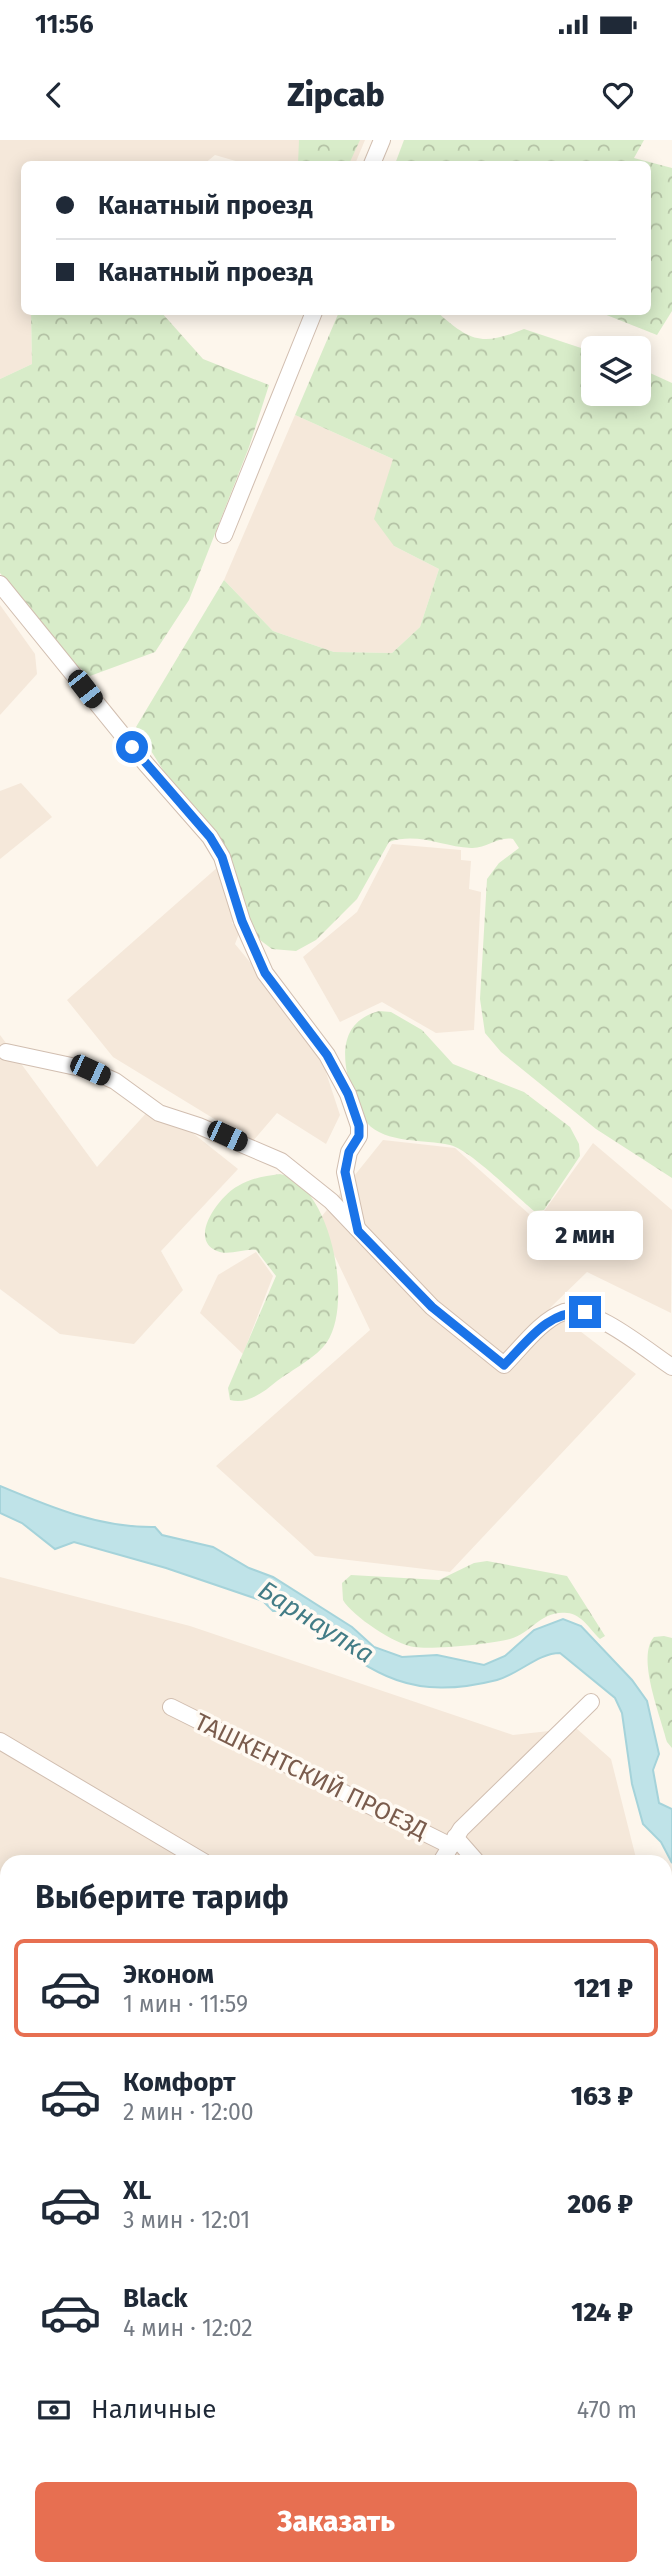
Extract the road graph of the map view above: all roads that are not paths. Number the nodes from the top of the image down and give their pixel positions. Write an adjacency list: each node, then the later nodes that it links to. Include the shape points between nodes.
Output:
1 (382, 140): 2 (street)
2 (373, 161)
3 (313, 315): 4 (street)
4 (224, 535)
5 (0, 584): 7 (street, via 222,857 265,973 327,1055 348,1094 359,1136 349,1152 345,1172)
6 (6, 1052): 7 (street, via 90,1070 115,1081 159,1113 281,1161 331,1201)
7 (358, 1231): 8 (street, via 432,1307 504,1365 547,1322 565,1312 585,1312)
8 (672, 1367)
9 (591, 1702): 12 (street)
10 (171, 1707): 12 (street, ТАШКЕНТСКИЙ ПРОЕЗД)
11 (0, 1741): 13 (street)
12 (453, 1841): 14 (street); 15 (street, ТАШКЕНТСКИЙ ПРОЕЗД)
13 (192, 1855)
14 (445, 1855)
15 (469, 1855)

